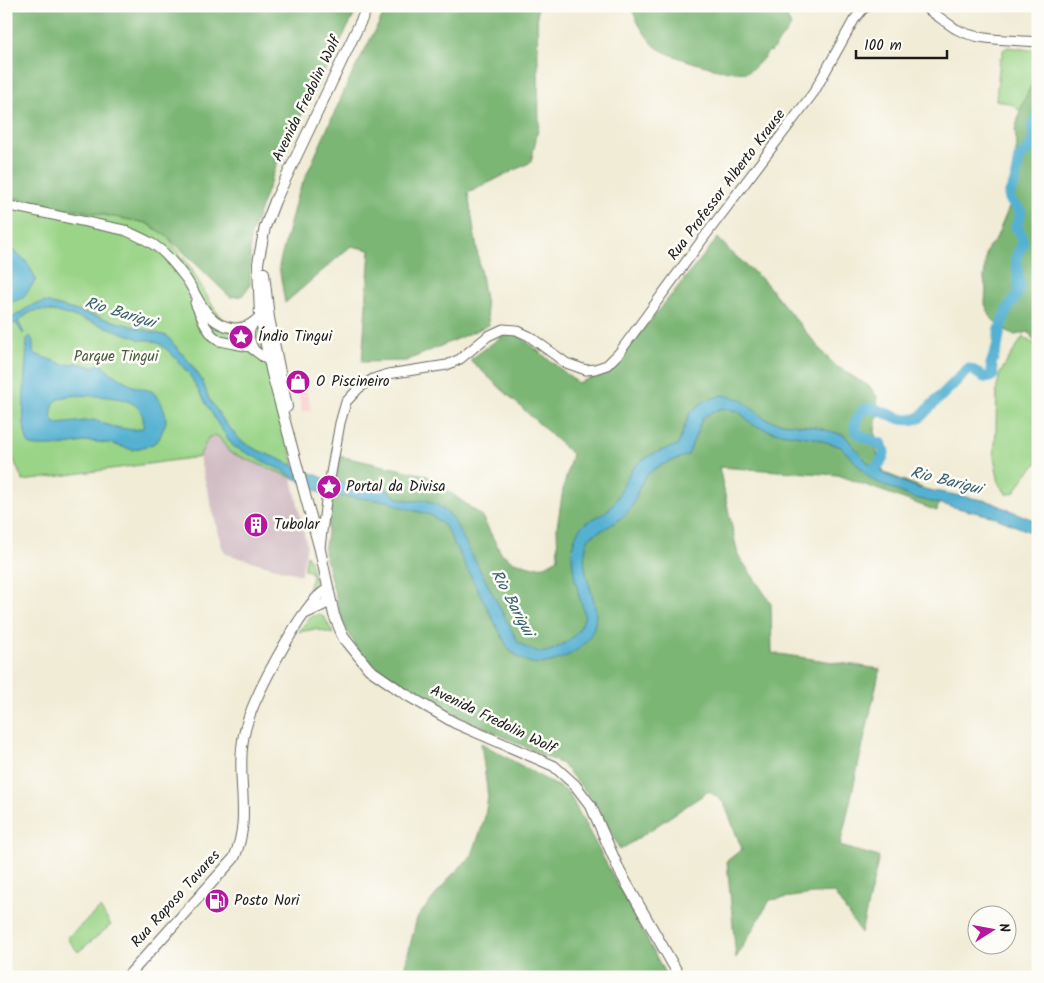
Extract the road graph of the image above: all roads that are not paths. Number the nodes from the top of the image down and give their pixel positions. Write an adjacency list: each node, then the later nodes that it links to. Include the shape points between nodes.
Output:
1 (368, 6): 7 (main road, Avenida Fredolin Wolf, via 274,205 261,278)
2 (868, 6): 10 (street, Rua Professor Alberto Krause, via 854,20 814,92 607,365 595,369 577,368 529,336 503,329 447,365 373,379 346,402)
3 (924, 6): 4 (street, via 970,34)
4 (1038, 42)
5 (6, 205): 6 (street, via 124,230 157,247)
6 (178, 270): 7 (street, via 204,310 223,326 236,328); 8 (street, via 212,335 220,341)
7 (261, 319): 8 (street, via 249,331); 9 (main road, Avenida Fredolin Wolf)
8 (254, 350): 9 (street, via 262,358)
9 (274, 361): 11 (main road, Avenida Fredolin Wolf)
10 (326, 501): 11 (street, via 324,507); 12 (street)
11 (309, 513): 12 (main road, Avenida Fredolin Wolf); 13 (main road, Avenida Fredolin Wolf, via 313,549)
12 (320, 550): 13 (main road, Avenida Fredolin Wolf)
13 (327, 596): 14 (main road, Rua Raposo Tavares, via 298,621 254,703 242,749 243,829 234,858); 15 (main road, Avenida Fredolin Wolf, via 334,622 369,669 455,723 554,766 575,784 590,806 620,872)
14 (126, 977)
15 (680, 977)

